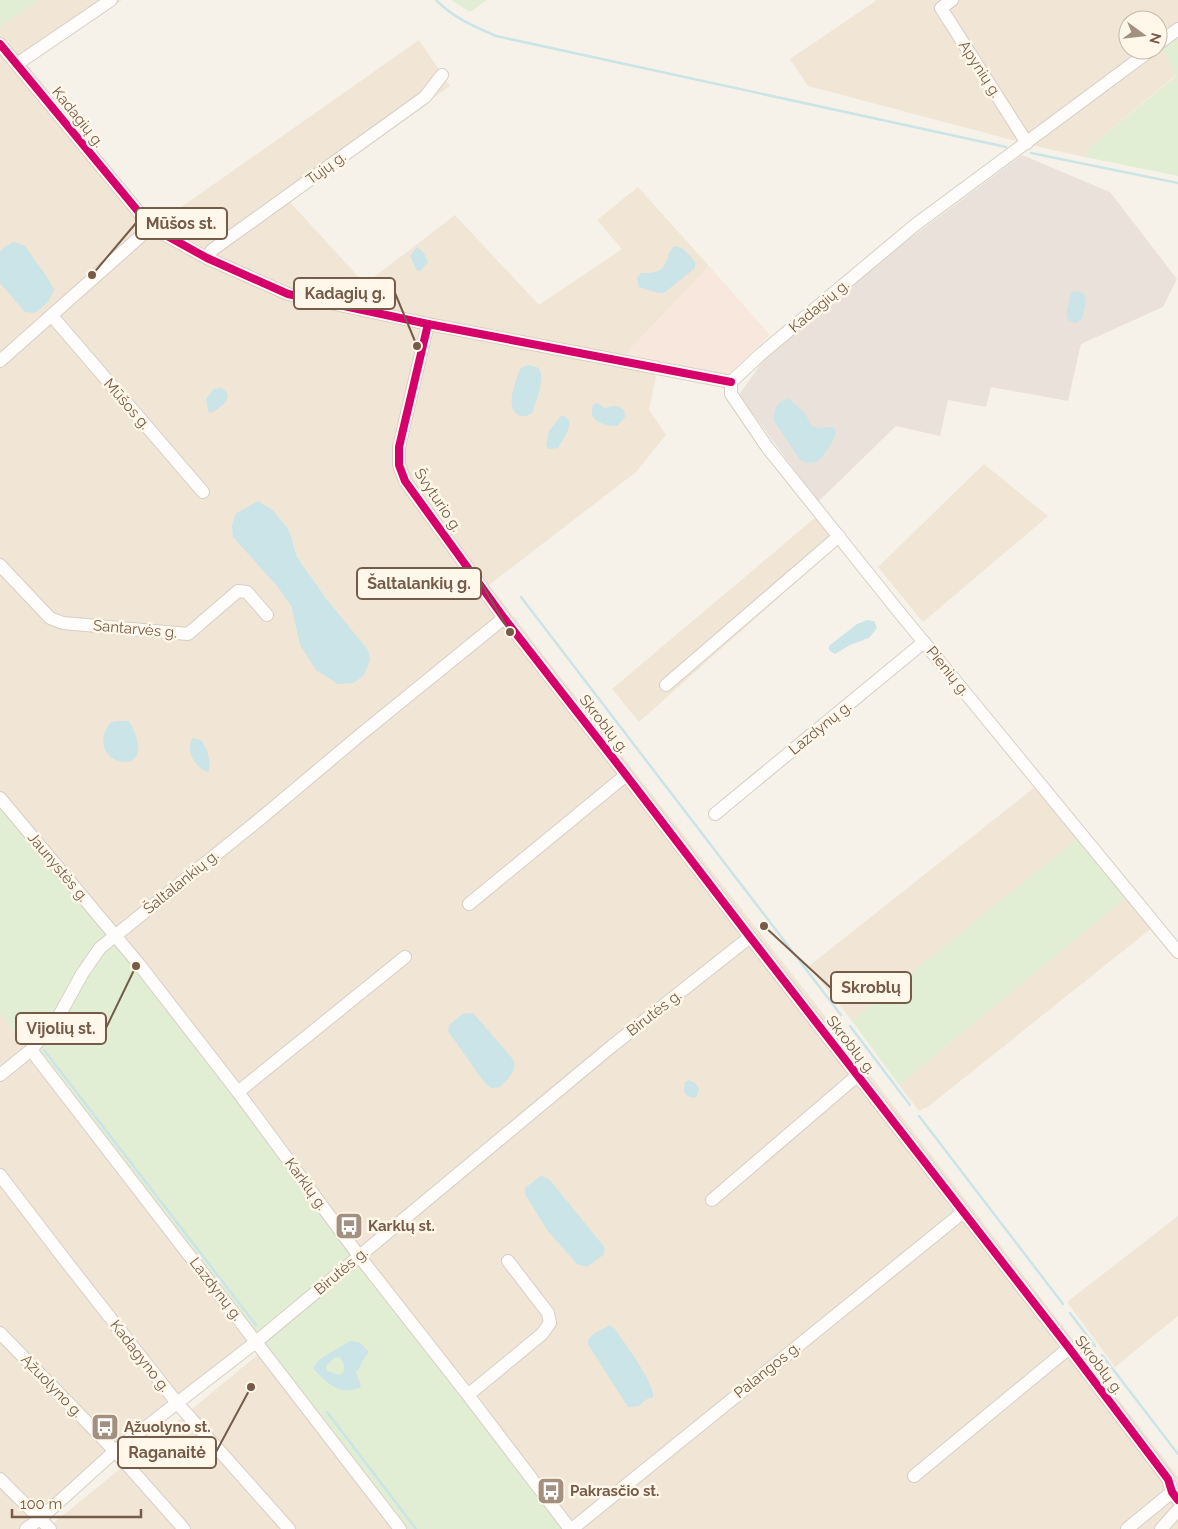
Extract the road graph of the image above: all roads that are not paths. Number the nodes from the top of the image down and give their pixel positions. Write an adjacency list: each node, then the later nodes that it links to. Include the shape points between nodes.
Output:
1 (111, 0): 5 (street)
2 (952, 0): 7 (street, Apynių g., via 941,8)
3 (0, 44): 5 (street, Kadagių g.)
4 (1138, 60): 7 (street, Kadagių g.)
5 (17, 64): 8 (street, Kadagių g.)
6 (442, 75): 9 (street, Tujų g., via 425,97 212,250)
7 (1027, 143): 13 (street, Kadagių g., via 915,226)
8 (151, 227): 9 (street, Kadagių g.); 10 (street)
9 (207, 258): 11 (street, Kadagių g., via 288,294)
10 (52, 316): 12 (street); 14 (street, Mūšos g.)
11 (428, 324): 13 (street, Kadagių g.); 18 (street, Švyturio g., via 399,447 399,465 405,481)
12 (0, 361)
13 (732, 382): 15 (street, Pienių g., via 731,394 767,447)
14 (203, 492)
15 (839, 536): 19 (street, Pienių g.); 20 (street)
16 (0, 565): 17 (street, Santarvės g., via 50,618 64,623 188,634 238,590 246,592)
17 (267, 615)
18 (504, 618): 21 (street, Skroblų g.); 25 (street, Šaltalankių g.)
19 (924, 642): 23 (street, Lazdynų g.); 27 (street, Pienių g.)
20 (666, 685)
21 (626, 775): 24 (street); 26 (street, Skroblų g.)
22 (0, 798): 25 (street, Jaunystės g.)
23 (715, 814)
24 (469, 904)
25 (115, 935): 29 (street, Šaltalankių g., via 100,948 59,1016); 32 (street, Karklų g.)
26 (750, 937): 31 (street, Skroblų g.); 36 (street, Birutės g., via 612,1046)
27 (1178, 952)
28 (405, 957): 32 (street)
29 (31, 1050): 30 (street, Šaltalankių g.); 39 (street, Lazdynų g.)
30 (0, 1075)
31 (858, 1075): 34 (street); 35 (street, Skroblų g.)
32 (238, 1092): 36 (street, Karklų g.)
33 (0, 1175): 42 (street, Kadagyno g.)
34 (712, 1200)
35 (962, 1213): 40 (street, Skroblų g.); 54 (street, Palangos g.)
36 (359, 1256): 39 (street, Birutės g.); 41 (street, Karklų g.)
37 (508, 1261): 41 (street, via 548,1312 550,1323 542,1334)
38 (0, 1332): 43 (street, Ąžuolyno g.)
39 (256, 1342): 42 (street, Birutės g.); 53 (street, Lazdynų g.)
40 (1069, 1348): 44 (street); 46 (street, Skroblų g., via 1168,1479)
41 (468, 1395): 54 (street, Karklų g.)
42 (177, 1403): 43 (street, Birutės g.); 52 (street, Kadagyno g.)
43 (115, 1451): 48 (street, Birutės g.); 51 (street, Ąžuolyno g.)
44 (914, 1476)
45 (0, 1479): 48 (street)
46 (1175, 1496): 55 (street)
47 (1178, 1510): 56 (street)
48 (40, 1519): 49 (street, Birutės g.); 50 (street)
49 (26, 1529)
50 (50, 1529)
51 (184, 1529)
52 (289, 1529)
53 (400, 1529)
54 (571, 1529)
55 (1126, 1529)
56 (1161, 1529)

